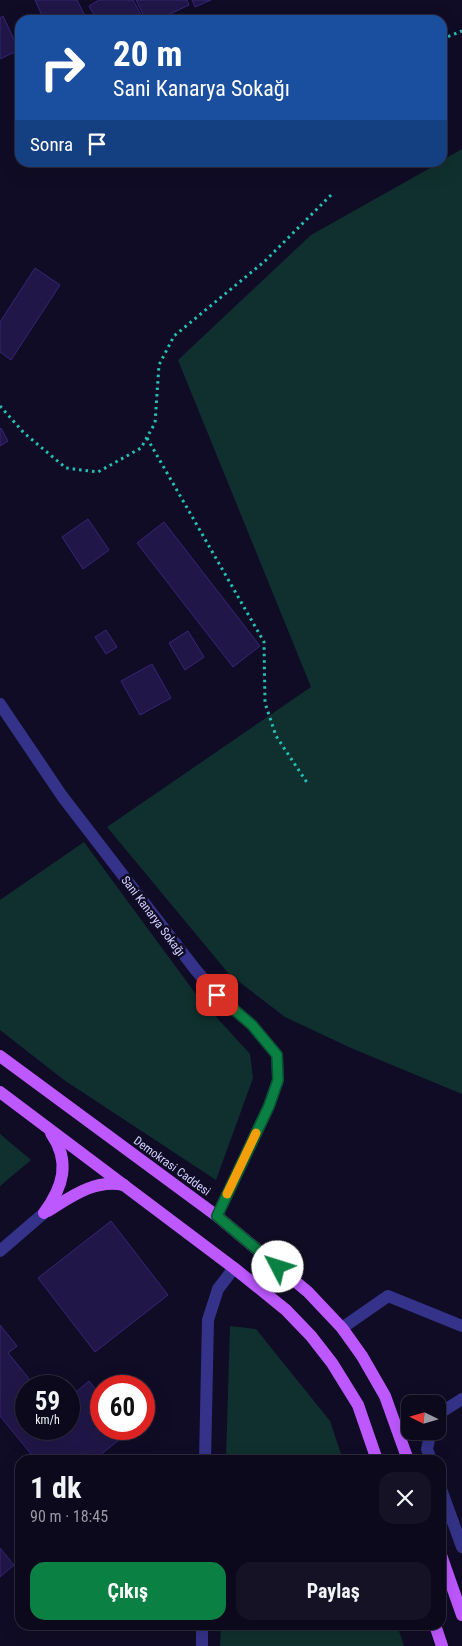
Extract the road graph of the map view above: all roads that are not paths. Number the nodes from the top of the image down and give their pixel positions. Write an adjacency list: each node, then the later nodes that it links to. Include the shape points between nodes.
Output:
1 (0, 704): 7 (street, Sani Kanarya Sokağı, via 62,796 194,969 217,995 252,1025 277,1055 278,1080 269,1106)
2 (0, 1056): 7 (main road, Demokrasi Caddesi)
3 (0, 1092): 4 (main road)
4 (47, 1127): 5 (main road); 6 (main road, via 58,1143 63,1169 52,1202)
5 (124, 1185): 6 (main road, via 113,1183 91,1187); 9 (main road)
6 (44, 1214): 8 (street)
7 (217, 1216): 11 (main road, Demokrasi Caddesi, via 308,1292)
8 (0, 1251)
9 (234, 1268): 15 (street, via 218,1289 208,1320); 16 (main road, via 286,1310 316,1343 358,1405)
10 (462, 1326): 11 (street, via 388,1296)
11 (342, 1328): 17 (main road, Demokrasi Caddesi, via 386,1396)
12 (462, 1400): 13 (street)
13 (446, 1409)
14 (429, 1440): 18 (street)
15 (205, 1455)
16 (375, 1455)
17 (406, 1455)
18 (429, 1455)
19 (446, 1503): 20 (street)
20 (462, 1547)
21 (446, 1570): 22 (main road)
22 (462, 1615)
23 (202, 1630): 25 (street)
24 (437, 1630): 26 (main road)
25 (202, 1646)
26 (442, 1646)

